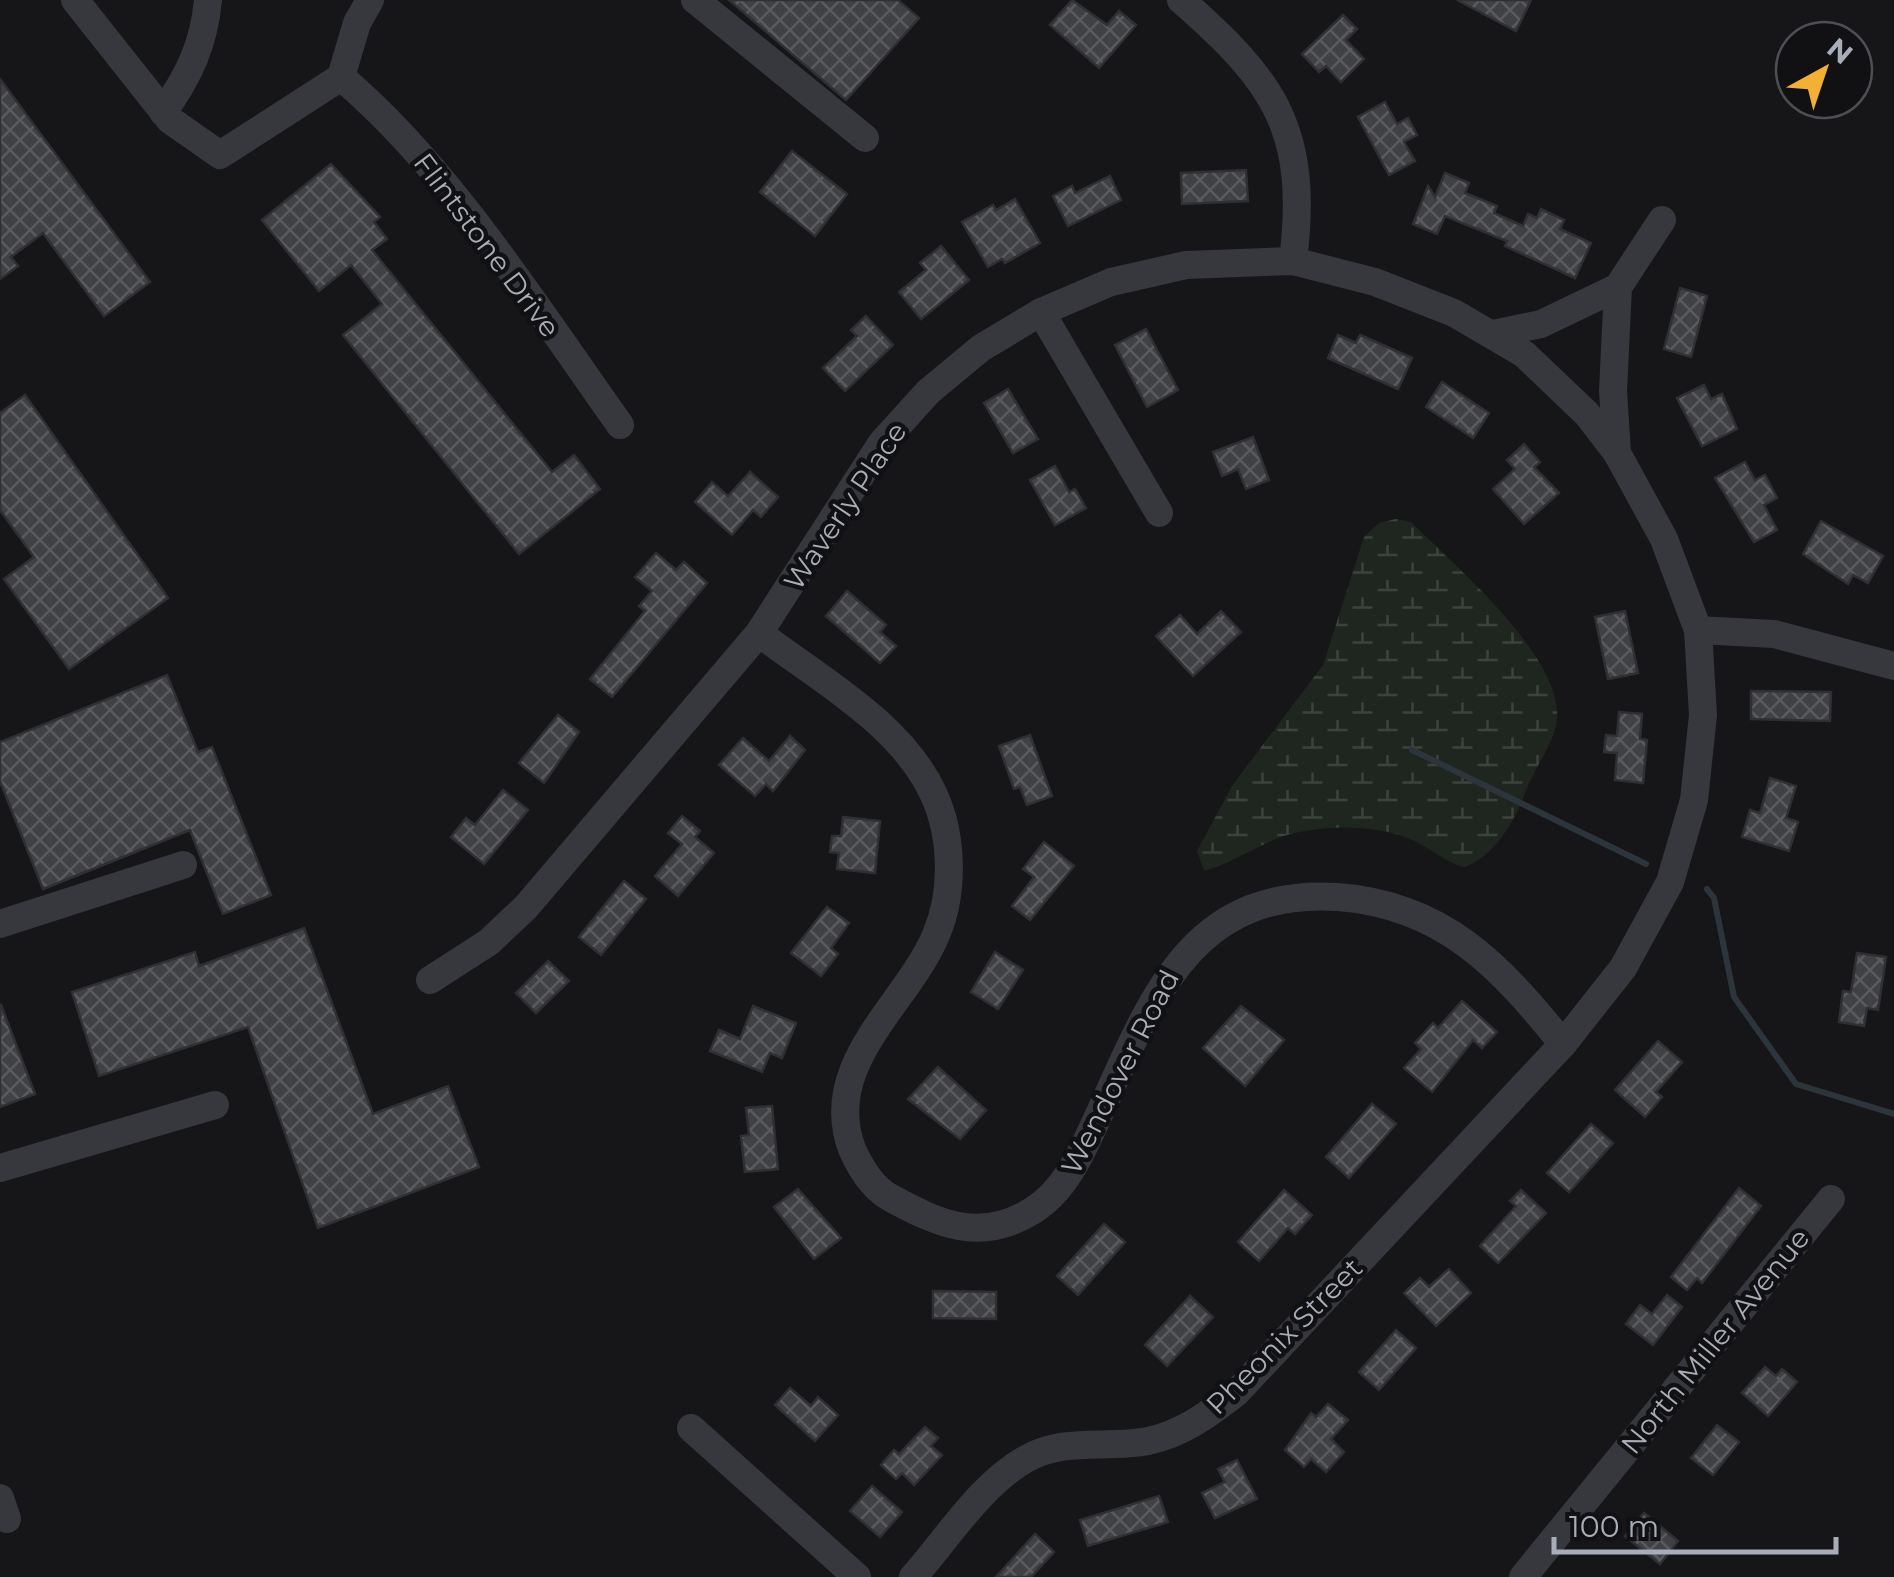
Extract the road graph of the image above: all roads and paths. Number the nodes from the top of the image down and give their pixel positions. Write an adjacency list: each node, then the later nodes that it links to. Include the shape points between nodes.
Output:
1 (75, 0): 8 (street)
2 (208, 0): 8 (street, via 190,74)
3 (370, 0): 7 (street)
4 (676, 0): 5 (street, via 688,8)
5 (695, 0): 9 (street)
6 (1181, 0): 11 (street, via 1268,88 1292,142 1300,201)
7 (341, 76): 8 (street, via 220,155); 15 (street, Flintstone Drive, via 397,129)
8 (164, 112)
9 (865, 138)
10 (1662, 220): 12 (street)
11 (1293, 260): 13 (street, Waverly Place, via 1186,265 1112,282); 14 (street, Waverly Place, via 1376,282)
12 (1618, 287): 14 (street, via 1541,324); 16 (street)
13 (1041, 312): 17 (street); 19 (street, Waverly Place, via 928,392 881,444)
14 (1493, 334): 16 (street, Waverly Place, via 1552,378)
15 (620, 425)
16 (1617, 453): 18 (street, Pheonix Street, via 1664,539)
17 (1160, 513)
18 (1698, 630): 20 (street, via 1774,634); 24 (street, Pheonix Street, via 1698,766 1670,882 1623,968)
19 (759, 634): 23 (street, Waverly Place, via 526,907 489,942); 24 (street, Wendover Road, via 910,756 934,796 947,840 949,886 938,931 868,1038 846,1094 846,1132 860,1167 884,1195 952,1228 994,1227 1034,1210 1064,1182 1178,960 1213,928 1256,904 1305,895 1370,900 1432,921 1487,956)
20 (1894, 666)
21 (183, 865): 22 (street)
22 (0, 924)
23 (430, 980)
24 (1563, 1044): 30 (street, Pheonix Street, via 1236,1393 1196,1424 1148,1441 1061,1446 1026,1459 997,1482)
25 (216, 1105): 26 (street)
26 (0, 1168)
27 (1831, 1199): 31 (street, North Miller Avenue)
28 (691, 1428): 29 (street)
29 (857, 1577)
30 (914, 1577)
31 (1523, 1577)

